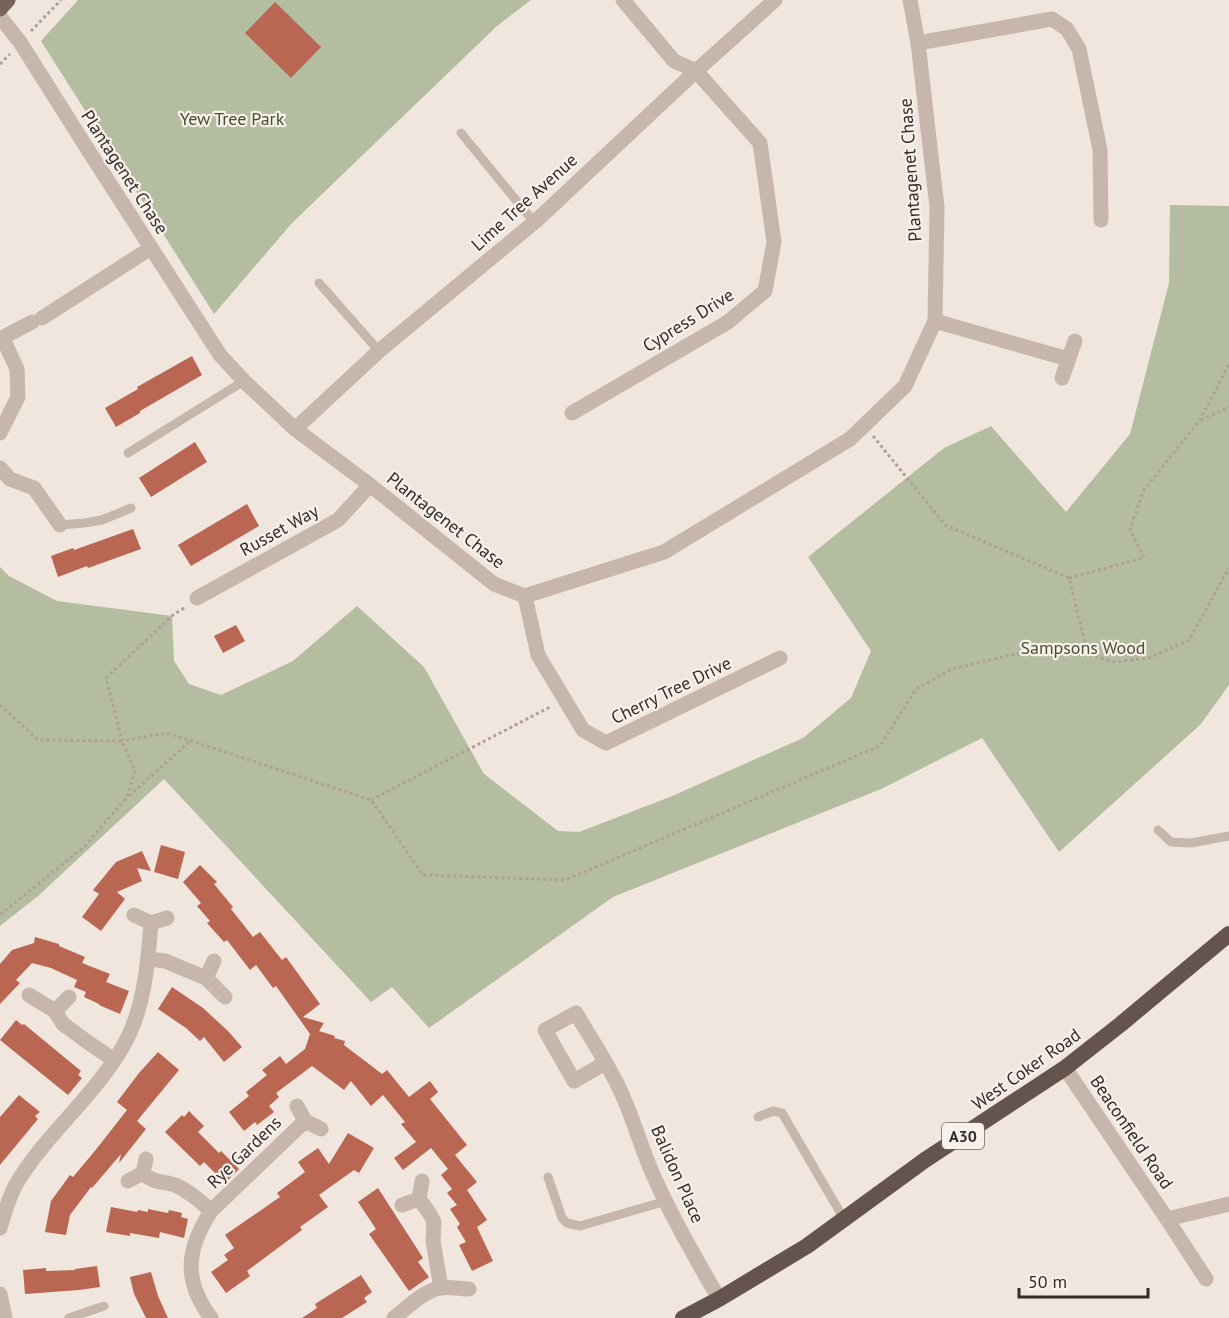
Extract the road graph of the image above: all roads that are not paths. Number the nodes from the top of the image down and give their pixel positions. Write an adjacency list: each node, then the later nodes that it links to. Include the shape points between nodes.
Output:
1 (8, 0): 5 (main road)
2 (623, 0): 8 (street, via 674,61)
3 (774, 0): 8 (street, Lime Tree Avenue)
4 (910, 0): 7 (street, Plantagenet Chase)
5 (0, 9)
6 (0, 17): 12 (street, Plantagenet Chase, via 20,42)
7 (918, 43): 10 (street, via 1052,19 1067,29 1079,49 1100,150); 14 (street, Plantagenet Chase, via 937,207)
8 (696, 70): 11 (street, Lime Tree Avenue); 21 (street, Cypress Drive, via 760,143 774,242 765,291 728,322)
9 (461, 133): 11 (lane)
10 (1101, 220)
11 (534, 222): 17 (street, Lime Tree Avenue)
12 (151, 248): 15 (street); 20 (street, Plantagenet Chase, via 220,356)
13 (319, 284): 17 (lane)
14 (935, 321): 18 (street); 29 (street, Plantagenet Chase, via 905,386 850,439 664,552)
15 (1, 339): 23 (street, via 17,369 18,397)
16 (1075, 340): 18 (street)
17 (380, 351): 22 (street, Lime Tree Avenue)
18 (1068, 359): 19 (street)
19 (1062, 378)
20 (244, 381): 22 (street, Plantagenet Chase); 24 (lane)
21 (572, 413)
22 (296, 429): 26 (street, Plantagenet Chase)
23 (0, 434)
24 (128, 453)
25 (0, 468): 28 (street, via 10,480 34,488)
26 (370, 485): 29 (street, Plantagenet Chase, via 494,585); 30 (street, Russet Way, via 338,520)
27 (130, 508): 28 (lane, via 102,520)
28 (60, 525)
29 (525, 596): 31 (street, Cherry Tree Drive, via 538,655 584,730 606,743)
30 (198, 598)
31 (780, 658)
32 (1158, 830): 33 (lane, via 1171,842 1191,843)
33 (1229, 836)
34 (134, 915): 36 (street)
35 (167, 918): 36 (street)
36 (152, 923): 38 (street)
37 (1229, 934): 47 (highway, West Coker Road / A30)
38 (149, 959): 40 (street, via 165,961); 45 (street, via 137,1015)
39 (214, 961): 40 (street)
40 (207, 978): 43 (street)
41 (29, 995): 44 (street)
42 (69, 997): 44 (street)
43 (225, 997)
44 (55, 1011): 45 (street, via 63,1024)
45 (114, 1060): 62 (street, via 18,1181)
46 (605, 1063): 56 (street, Balidon Place, via 621,1091)
47 (1065, 1068): 60 (highway, West Coker Road / A30); 61 (street, Beaconfield Road)
48 (297, 1106): 50 (street, Rye Gardens)
49 (758, 1117): 60 (lane, via 773,1111 782,1113)
50 (305, 1121): 51 (street, Rye Gardens); 59 (street, Rye Gardens)
51 (321, 1129)
52 (548, 1176): 56 (lane, via 562,1218 580,1226)
53 (422, 1180): 55 (street)
54 (128, 1181): 59 (street, Rye Gardens, via 145,1166 152,1181 185,1190)
55 (419, 1199): 58 (street); 64 (street, via 434,1222)
56 (666, 1201): 67 (street, Balidon Place)
57 (1229, 1204): 61 (street, Beaconfield Road)
58 (402, 1205)
59 (211, 1211): 71 (street, Rye Gardens, via 195,1240 191,1258 194,1289)
60 (844, 1219): 67 (highway, West Coker Road / A30)
61 (1167, 1219): 63 (street, Beaconfield Road)
62 (0, 1228)
63 (1206, 1279)
64 (441, 1288): 65 (street); 72 (street, via 412,1302)
65 (469, 1289)
66 (0, 1294): 69 (street)
67 (719, 1299): 73 (highway, West Coker Road / A30)
68 (104, 1306): 70 (lane)
69 (5, 1318)
70 (69, 1318)
71 (211, 1318)
72 (394, 1318)
73 (683, 1318)

